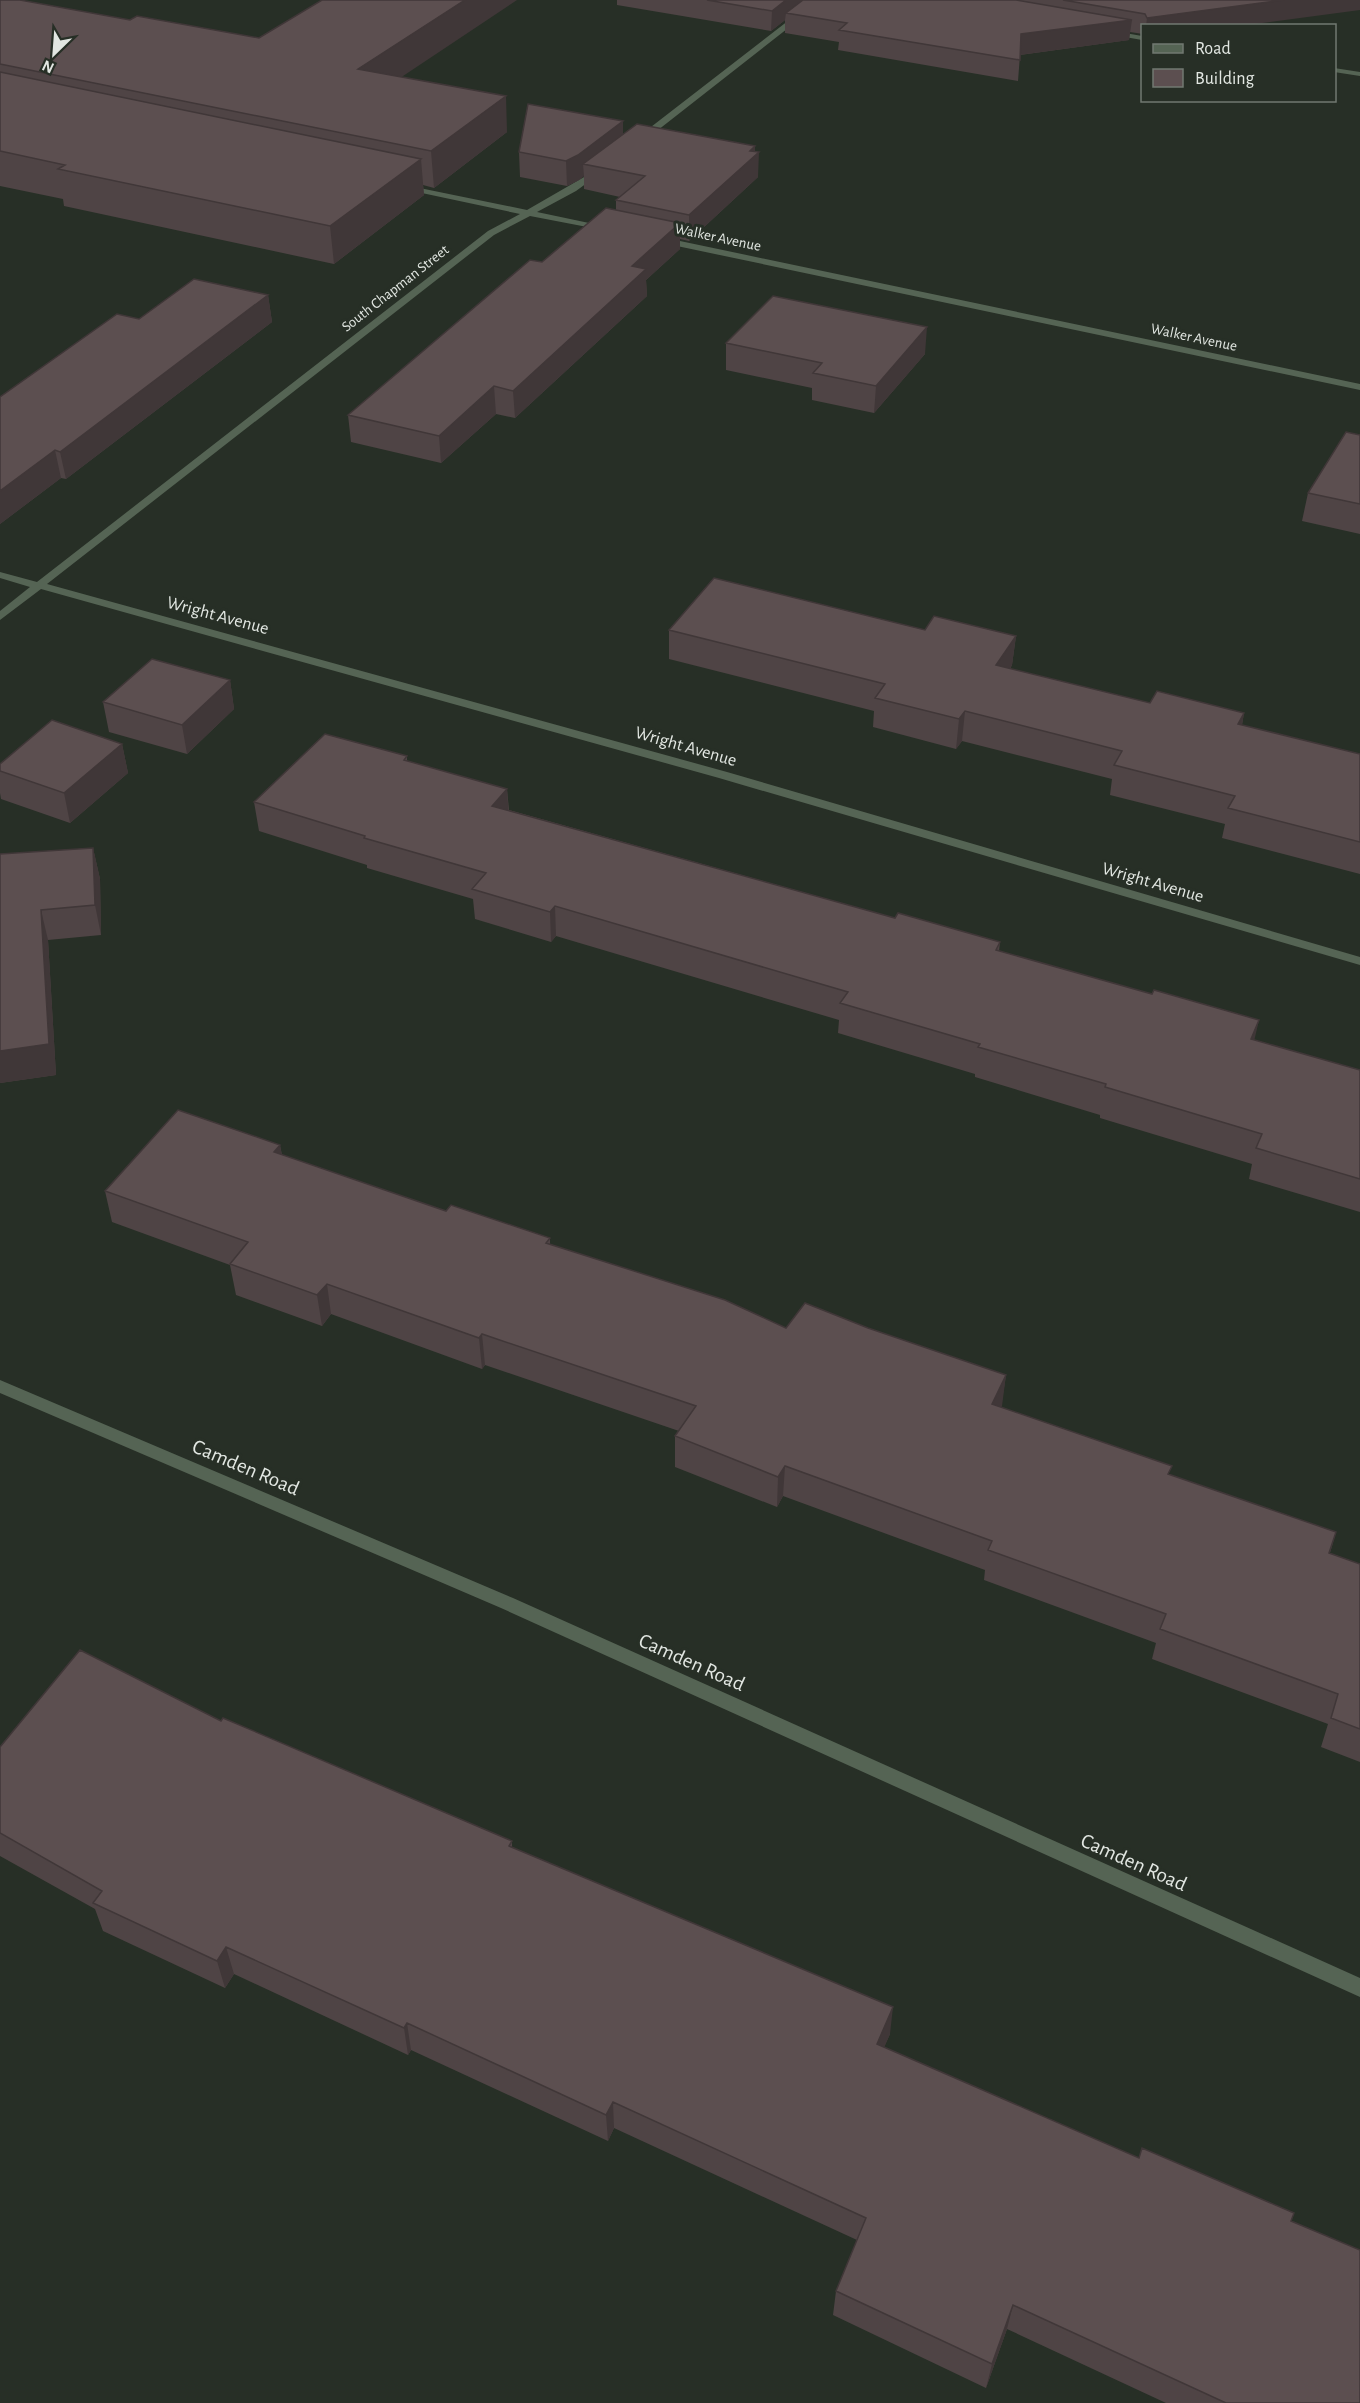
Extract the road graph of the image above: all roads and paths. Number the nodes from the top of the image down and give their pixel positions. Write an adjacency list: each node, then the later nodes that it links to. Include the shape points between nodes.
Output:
1 (820, 0): 6 (street)
2 (1103, 31): 3 (street)
3 (1141, 38)
4 (1336, 70): 5 (street)
5 (1360, 74)
6 (630, 147)
7 (602, 169): 9 (street, South Chapman Street, via 583,184)
8 (392, 183): 9 (street)
9 (526, 212): 10 (street); 14 (street, South Chapman Street, via 491,233)
10 (618, 231)
11 (653, 238): 12 (street, Walker Avenue)
12 (1360, 387)
13 (0, 574): 14 (street, Wright Avenue)
14 (38, 585): 15 (street, South Chapman Street); 16 (street, Wright Avenue, via 689,765)
15 (0, 617)
16 (1360, 961)
17 (0, 1386): 18 (street, Camden Road, via 507,1603)
18 (1360, 1988)

